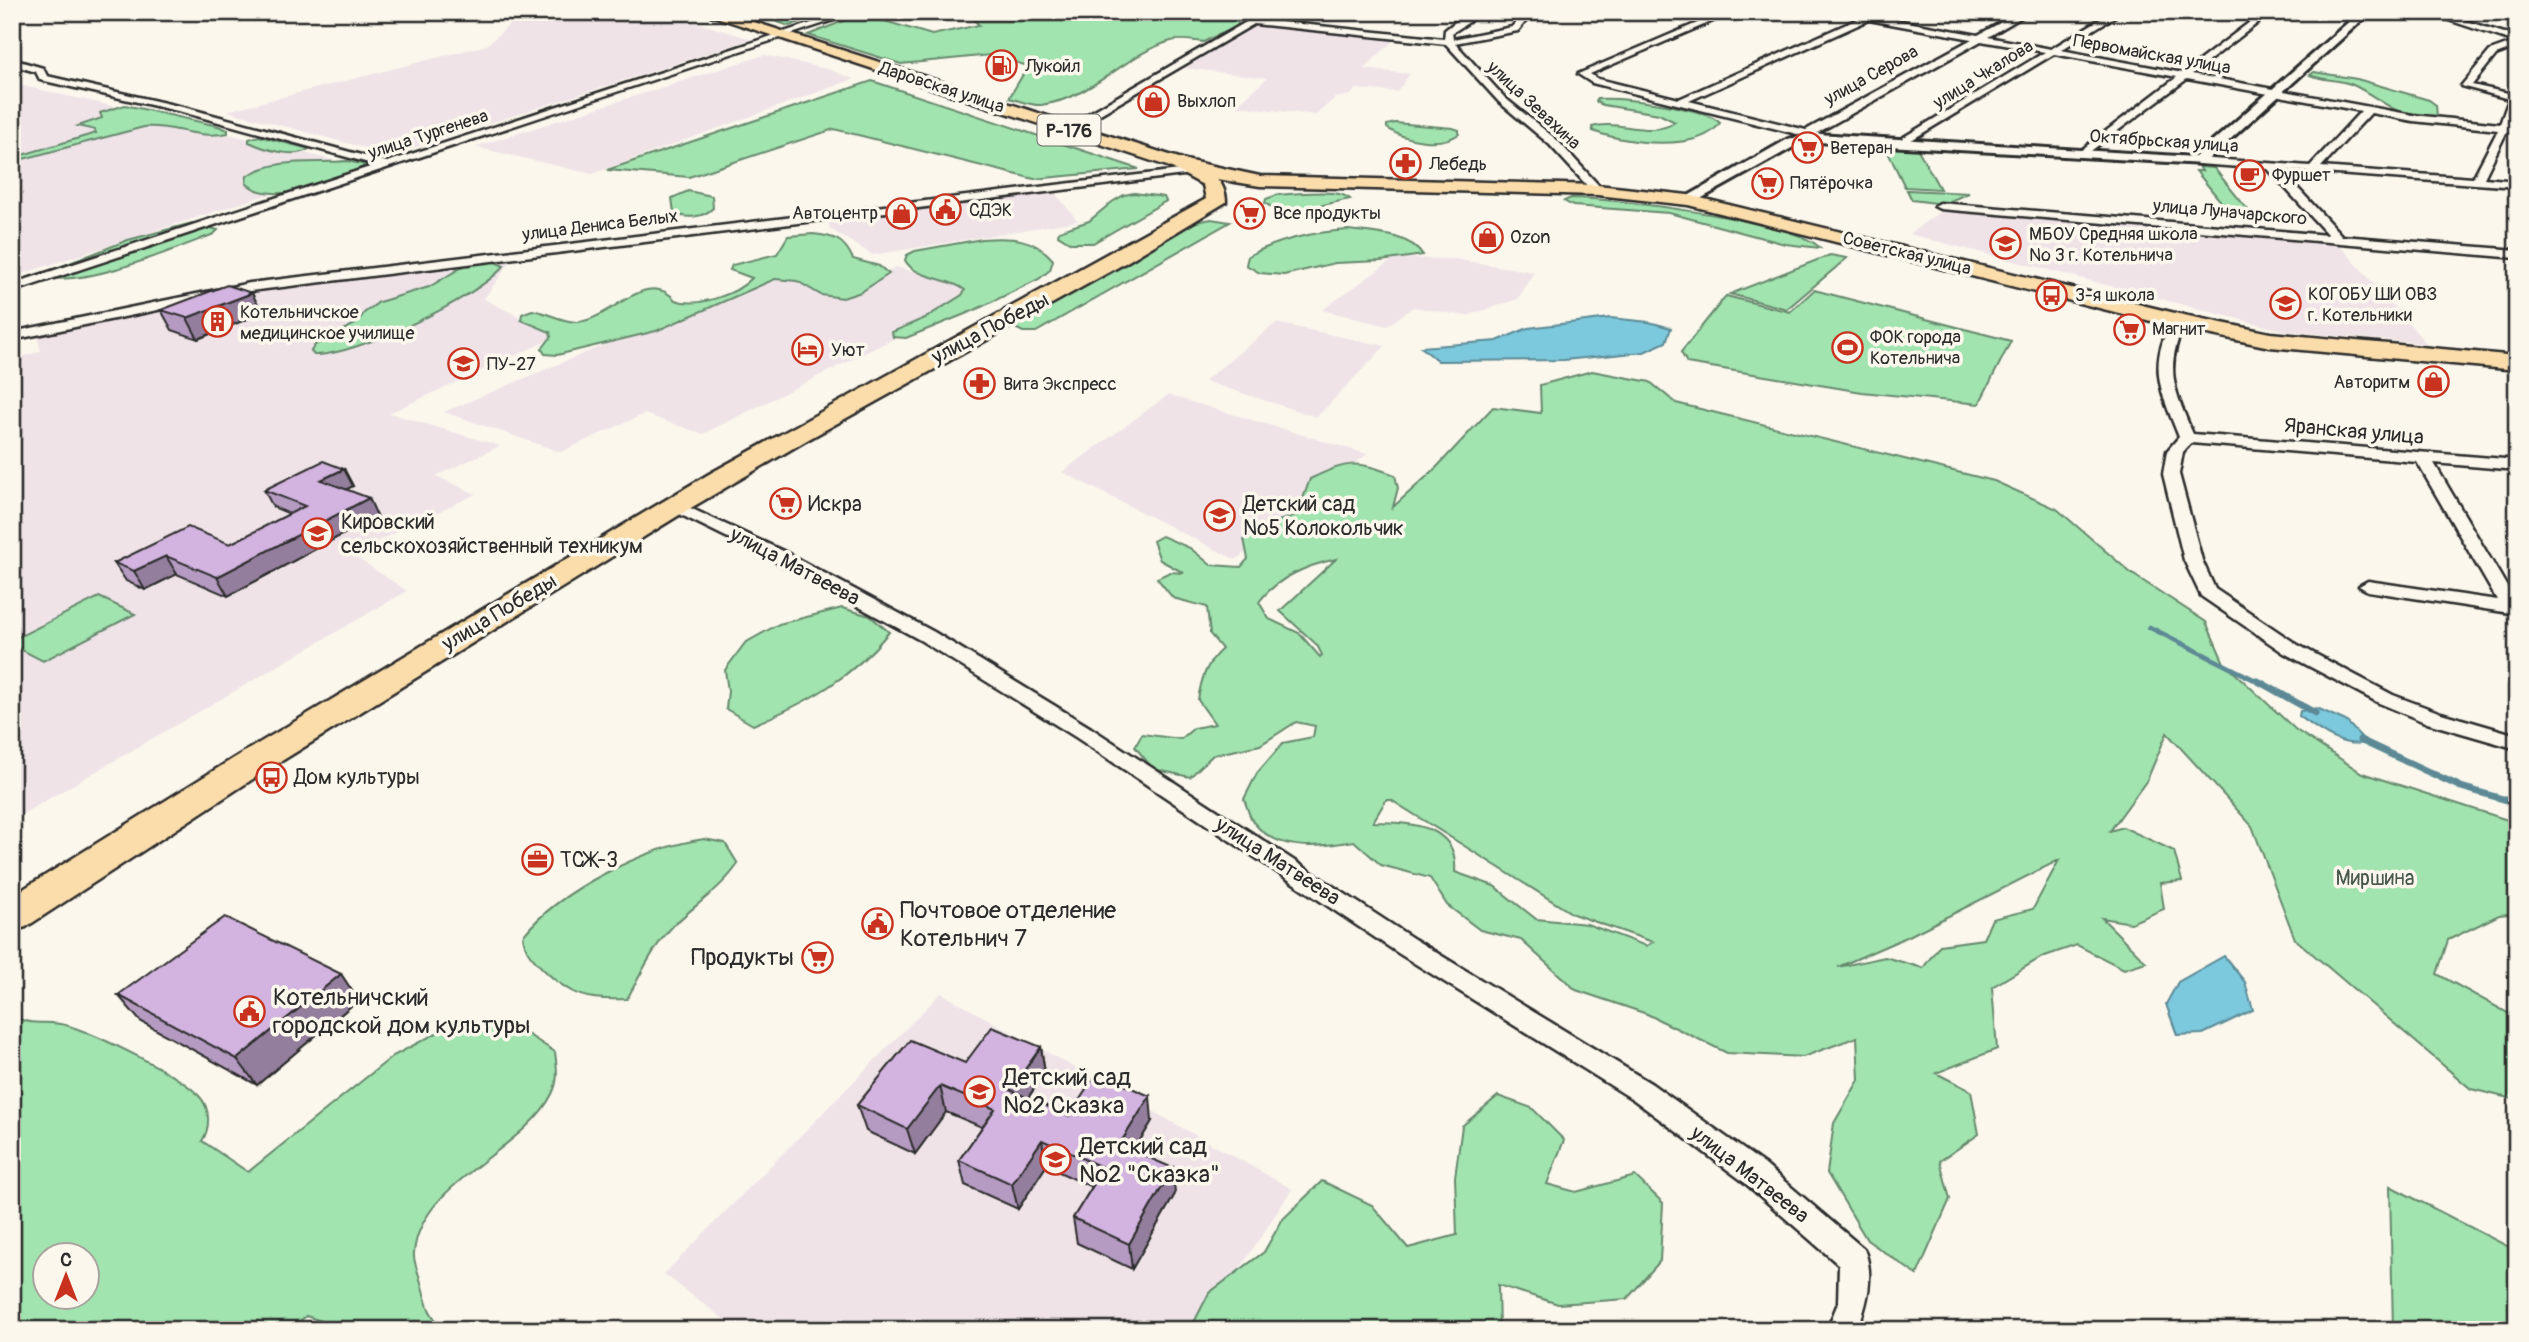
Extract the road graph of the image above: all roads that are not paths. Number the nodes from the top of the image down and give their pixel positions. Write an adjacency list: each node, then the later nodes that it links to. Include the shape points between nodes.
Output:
1 (708, 12): 16 (highway, Даровская улица / Р-176)
2 (854, 12): 16 (street, улица Тургенева)
3 (1269, 12): 15 (street)
4 (1473, 12): 18 (street, via 1448,32)
5 (1529, 12): 18 (street, улица Зевахина, via 1515,29)
6 (1730, 12): 27 (street, Октябрьская улица, via 1583,74)
7 (1840, 12): 14 (street, Первомайская улица)
8 (1880, 12): 14 (street)
9 (2026, 12): 17 (street, улица Серова)
10 (2118, 12): 20 (street, улица Чкалова)
11 (2269, 12): 24 (street)
12 (2366, 12): 25 (street)
13 (2428, 12): 19 (street)
14 (1868, 18): 17 (street, Первомайская улица); 27 (street)
15 (1255, 22): 18 (street, улица Зевахина); 31 (street)
16 (782, 36): 31 (highway, Даровская улица / Р-176); 37 (street, улица Тургенева)
17 (1979, 38): 20 (street, Первомайская улица); 32 (street, улица Серова)
18 (1449, 42): 44 (street, улица Зевахина)
19 (2517, 42): 21 (street)
20 (2050, 51): 24 (street, Первомайская улица); 33 (street, улица Чкалова)
21 (2493, 53): 22 (street); 26 (street, via 2466,86)
22 (2517, 58)
23 (12, 62): 37 (street, via 40,69 43,78)
24 (2184, 76): 25 (street, Первомайская улица); 34 (street)
25 (2276, 93): 28 (street, Первомайская улица); 35 (street)
26 (2515, 98): 29 (street)
27 (1682, 102): 32 (street, Октябрьская улица)
28 (2368, 110): 29 (street, Первомайская улица); 39 (street)
29 (2504, 128): 30 (street, Первомайская улица); 41 (street, via 2502,143)
30 (2517, 128)
31 (1067, 129): 36 (highway, Даровская улица / Р-176)
32 (1808, 136): 33 (street, Октябрьская улица); 46 (street, улица Серова)
33 (1903, 142): 34 (street, Октябрьская улица)
34 (2084, 153): 35 (street, Октябрьская улица)
35 (2198, 161): 38 (street, Октябрьская улица)
36 (1176, 163): 40 (highway, Даровская улица / Р-176); 42 (main road, Даровская улица)
37 (389, 165): 50 (street, улица Тургенева)
38 (2271, 166): 39 (street, Октябрьская улица); 48 (street)
39 (2313, 169): 41 (street, Октябрьская улица)
40 (1196, 171): 45 (highway, Даровская улица / Р-176); 52 (street, улица Дениса Белых, via 250,287)
41 (2477, 181): 43 (street, Октябрьская улица)
42 (1244, 184): 44 (main road, Советская улица); 45 (main road, улица Победы)
43 (2517, 184)
44 (1597, 191): 46 (main road, Советская улица)
45 (1215, 194): 57 (highway, улица Победы, via 1148,242)
46 (1688, 200): 51 (main road, Советская улица)
47 (1940, 205): 48 (street, улица Луначарского)
48 (2338, 239): 49 (street, улица Луначарского)
49 (2517, 254)
50 (12, 288)
51 (2179, 321): 53 (main road, Советская улица, via 2322,347); 54 (street, via 2163,358 2167,390)
52 (12, 337)
53 (2517, 363)
54 (2188, 438): 55 (street, Яранская улица); 59 (street, via 2175,452 2171,474 2193,560 2207,592 2291,649 2386,699)
55 (2423, 458): 56 (street, Яранская улица); 58 (street, via 2510,608)
56 (2517, 465)
57 (675, 506): 60 (highway, улица Победы, via 258,758); 61 (street, улица Матвеева, via 927,636 1406,946 1643,1092 1754,1173 1854,1259 1853,1303)
58 (2368, 586)
59 (2517, 742)
60 (12, 916)
61 (1842, 1330)

